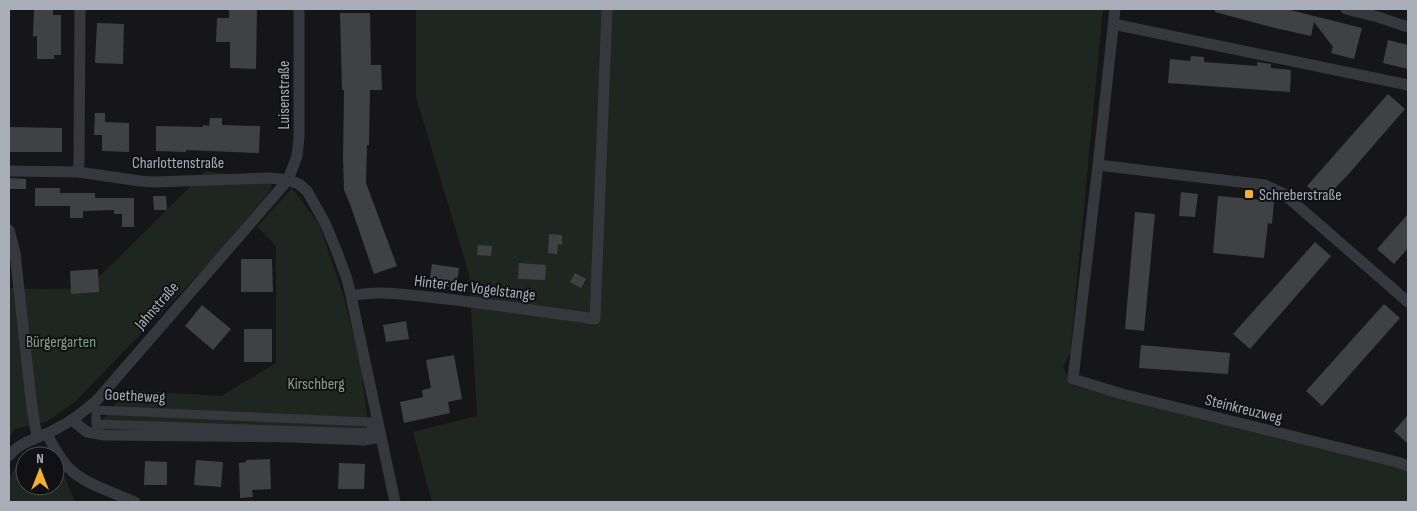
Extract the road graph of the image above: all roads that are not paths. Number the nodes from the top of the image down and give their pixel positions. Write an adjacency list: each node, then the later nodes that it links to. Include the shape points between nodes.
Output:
1 (80, 9): 12 (street)
2 (299, 9): 13 (street, Luisenstraße, via 299,137 297,156)
3 (607, 9): 15 (street, Hinter der Vogelstange, via 596,319 411,295 365,293)
4 (1114, 9): 7 (street)
5 (1346, 9): 6 (street)
6 (1380, 13): 8 (street)
7 (1113, 24): 9 (street); 10 (street)
8 (1408, 28)
9 (1408, 84)
10 (1098, 165): 16 (street, via 1265,185 1284,194); 22 (street, Steinkreuzweg, via 1073,379)
11 (9, 171): 12 (street, Charlottenstraße)
12 (78, 172): 13 (street, Charlottenstraße, via 154,182 254,178)
13 (288, 180): 15 (street, via 307,191 318,210 335,246); 17 (street, Jahnstraße, via 98,399)
14 (9, 230): 19 (street, via 15,253 32,408)
15 (351, 296): 20 (street)
16 (1408, 302)
17 (72, 420): 19 (street, Jahnstraße); 20 (street, via 87,432 104,435 364,440)
18 (372, 428): 18 (street, Goetheweg, via 371,433 96,424 96,410 371,422)
19 (42, 436): 21 (street, Jahnstraße, via 22,444); 23 (street, via 72,471)
20 (380, 437): 24 (street)
21 (9, 456)
22 (1408, 466)
23 (135, 502)
24 (394, 502)

